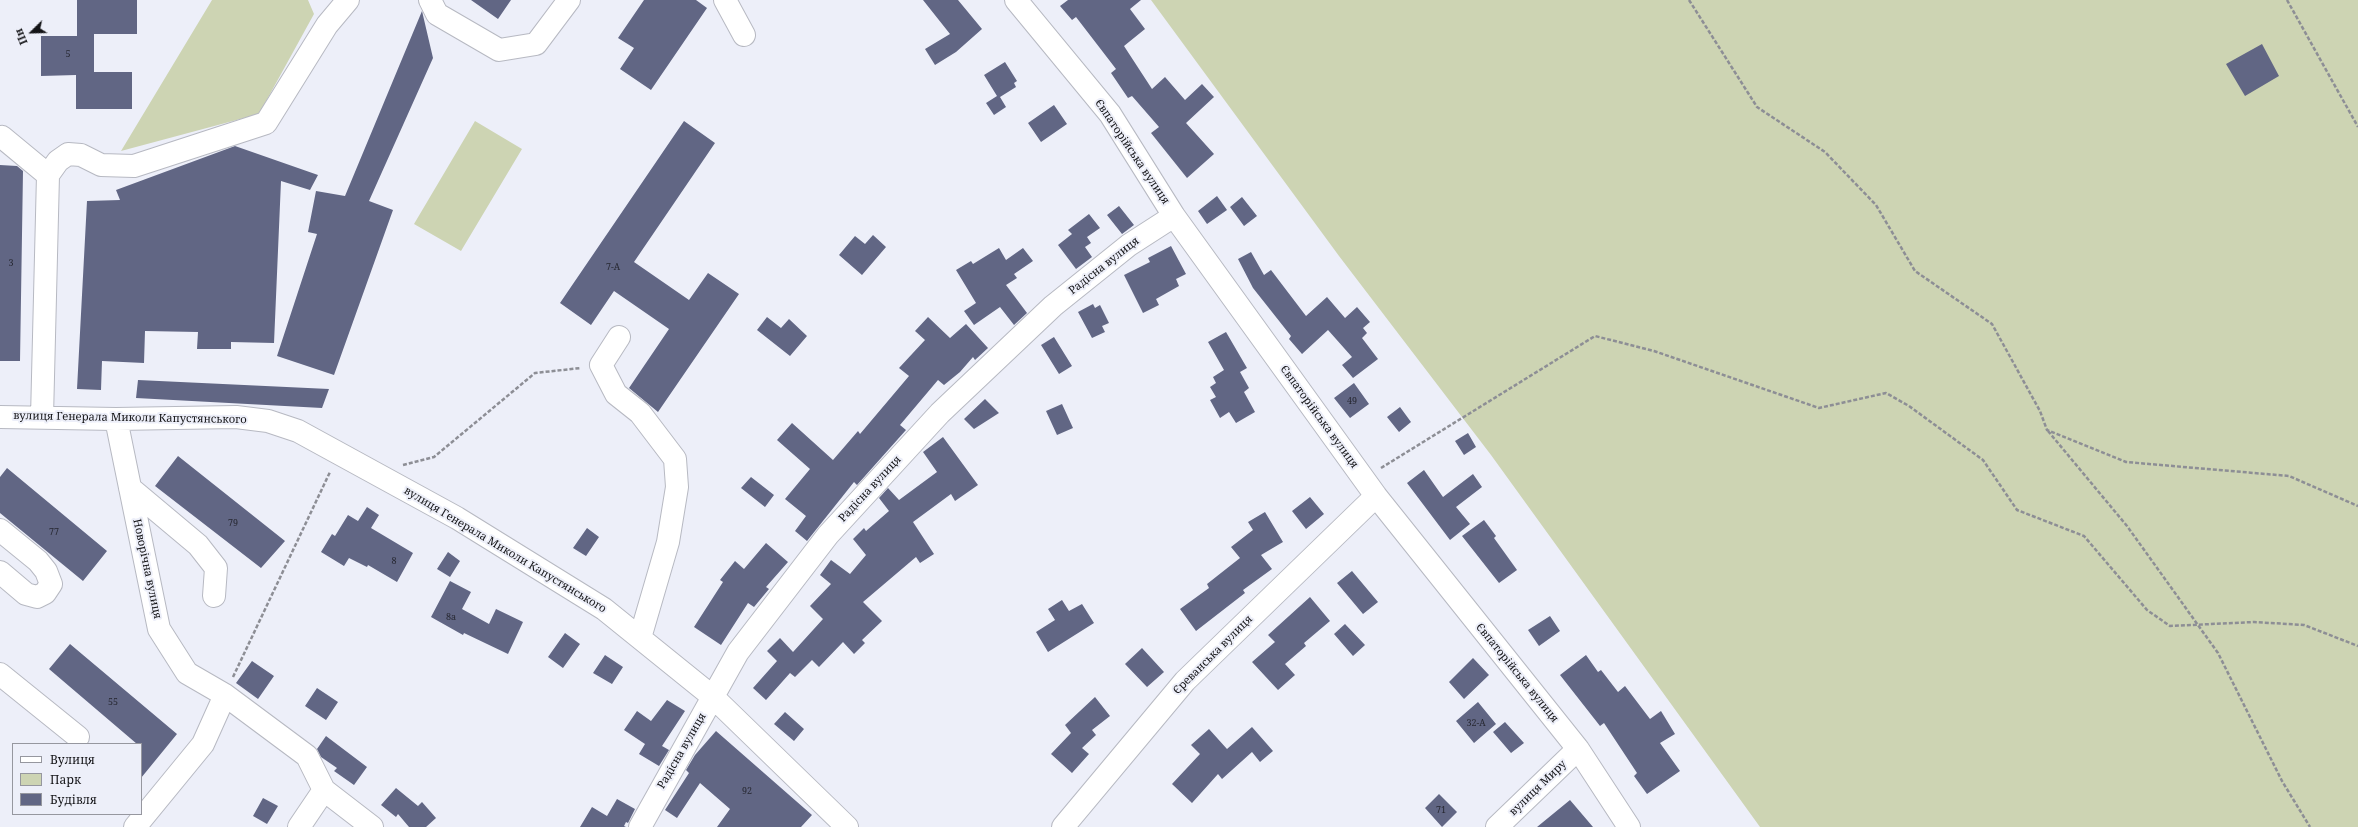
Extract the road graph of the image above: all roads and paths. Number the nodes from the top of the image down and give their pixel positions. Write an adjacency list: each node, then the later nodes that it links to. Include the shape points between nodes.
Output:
1 (348, 0): 11 (street, via 327,25 266,123 134,166 101,165 81,155 68,154 58,161)
2 (430, 0): 3 (street, via 437,14 498,50 536,44)
3 (569, 0)
4 (725, 0): 8 (street)
5 (1016, 0): 12 (street, Євпаторійська вулиця, via 1110,114)
6 (1689, 0): 18 (path, via 1757,107 1825,152 1876,205 1916,271 1992,324 2040,411)
7 (2287, 0): 9 (path)
8 (744, 35)
9 (2358, 127)
10 (0, 138): 11 (street, via 2,137)
11 (48, 175): 16 (street)
12 (1174, 216): 21 (street, Євпаторійська вулиця); 32 (street, Радісна вулиця, via 1129,245 1053,306 940,413 828,536 738,652)
13 (619, 337): 14 (street)
14 (601, 366): 20 (path, via 535,373 434,457 419,463); 28 (street, via 616,394 640,412 675,459 677,487 668,542)
15 (0, 416): 16 (street, вулиця Генерала Миколи Капустянського)
16 (42, 417): 17 (street, вулиця Генерала Миколи Капустянського)
17 (116, 420): 19 (street, вулиця Генерала Миколи Капустянського, via 236,417 268,421 298,431); 22 (street, Новорічна вулиця)
18 (2047, 430): 23 (path, via 2126,462 2289,476); 27 (path, via 2127,526)
19 (339, 453): 28 (street, вулиця Генерала Миколи Капустянського, via 470,526 604,609); 31 (path)
20 (395, 464)
21 (1370, 487): 27 (path, via 1595,336 1654,352 1819,408 1886,393 1909,406 1983,460 2017,510 2084,536 2147,610 2170,626); 34 (street, Євпаторійська вулиця); 41 (street, Єреванська вулиця, via 1185,681)
22 (130, 488): 26 (street, via 198,545 216,568); 31 (street, Новорічна вулиця, via 159,629 188,673)
23 (2358, 506)
24 (0, 530): 25 (street, via 38,561 46,571 51,584 45,593 37,597 26,594)
25 (0, 572)
26 (214, 596)
27 (2198, 624): 29 (path, via 2254,622 2304,625); 44 (path, via 2218,653 2282,780)
28 (640, 638): 32 (street, вулиця Генерала Миколи Капустянського)
29 (2358, 646)
30 (0, 674): 33 (street)
31 (225, 696): 35 (street, Новорічна вулиця, via 307,756); 36 (street, via 203,744)
32 (713, 697): 39 (street, Радісна вулиця); 40 (street, вулиця Генерала Миколи Капустянського)
33 (78, 737)
34 (1578, 749): 42 (street, вулиця Миру); 43 (street, Євпаторійська вулиця)
35 (324, 790): 37 (street); 38 (street, Новорічна вулиця)
36 (135, 827)
37 (299, 827)
38 (372, 827)
39 (640, 827)
40 (847, 827)
41 (1063, 827)
42 (1497, 827)
43 (1629, 827)
44 (2310, 827)

